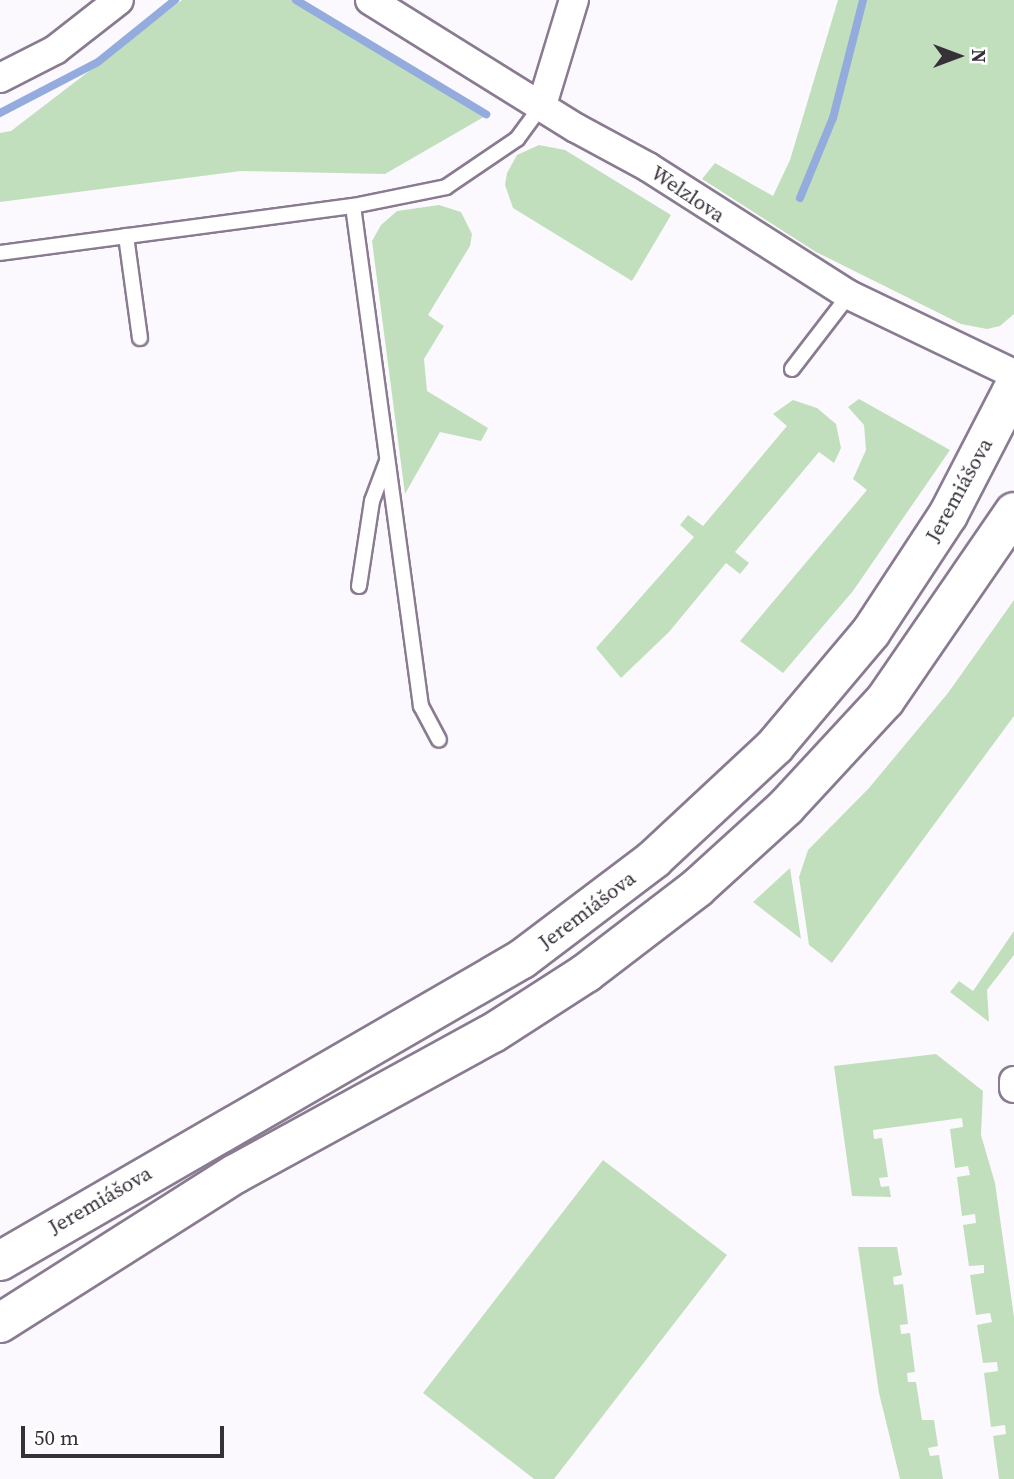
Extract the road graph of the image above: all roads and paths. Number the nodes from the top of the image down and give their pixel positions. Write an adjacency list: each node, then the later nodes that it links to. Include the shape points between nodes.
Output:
1 (119, 0): 4 (street, via 55,50)
2 (370, 0): 5 (street, Welzlova)
3 (574, 0): 5 (street)
4 (0, 78)
5 (542, 105): 6 (lane, via 517,139 446,187); 9 (street, Welzlova)
6 (353, 206): 7 (lane); 14 (lane)
7 (126, 236): 8 (lane); 10 (lane)
8 (0, 253)
9 (849, 295): 11 (lane); 12 (street, Welzlova)
10 (140, 338)
11 (792, 369)
12 (1014, 374)
13 (1014, 387): 20 (main road, Jeremiášova, via 948,515 871,632 775,746 654,859 522,959)
14 (388, 460): 16 (lane, via 373,501); 17 (lane, via 421,706)
15 (1014, 512): 21 (main road, via 885,699 786,807 697,888 586,973 493,1034 235,1174)
16 (359, 586)
17 (439, 740)
18 (1014, 1082): 19 (street)
19 (1014, 1088)
20 (0, 1261)
21 (0, 1323)

